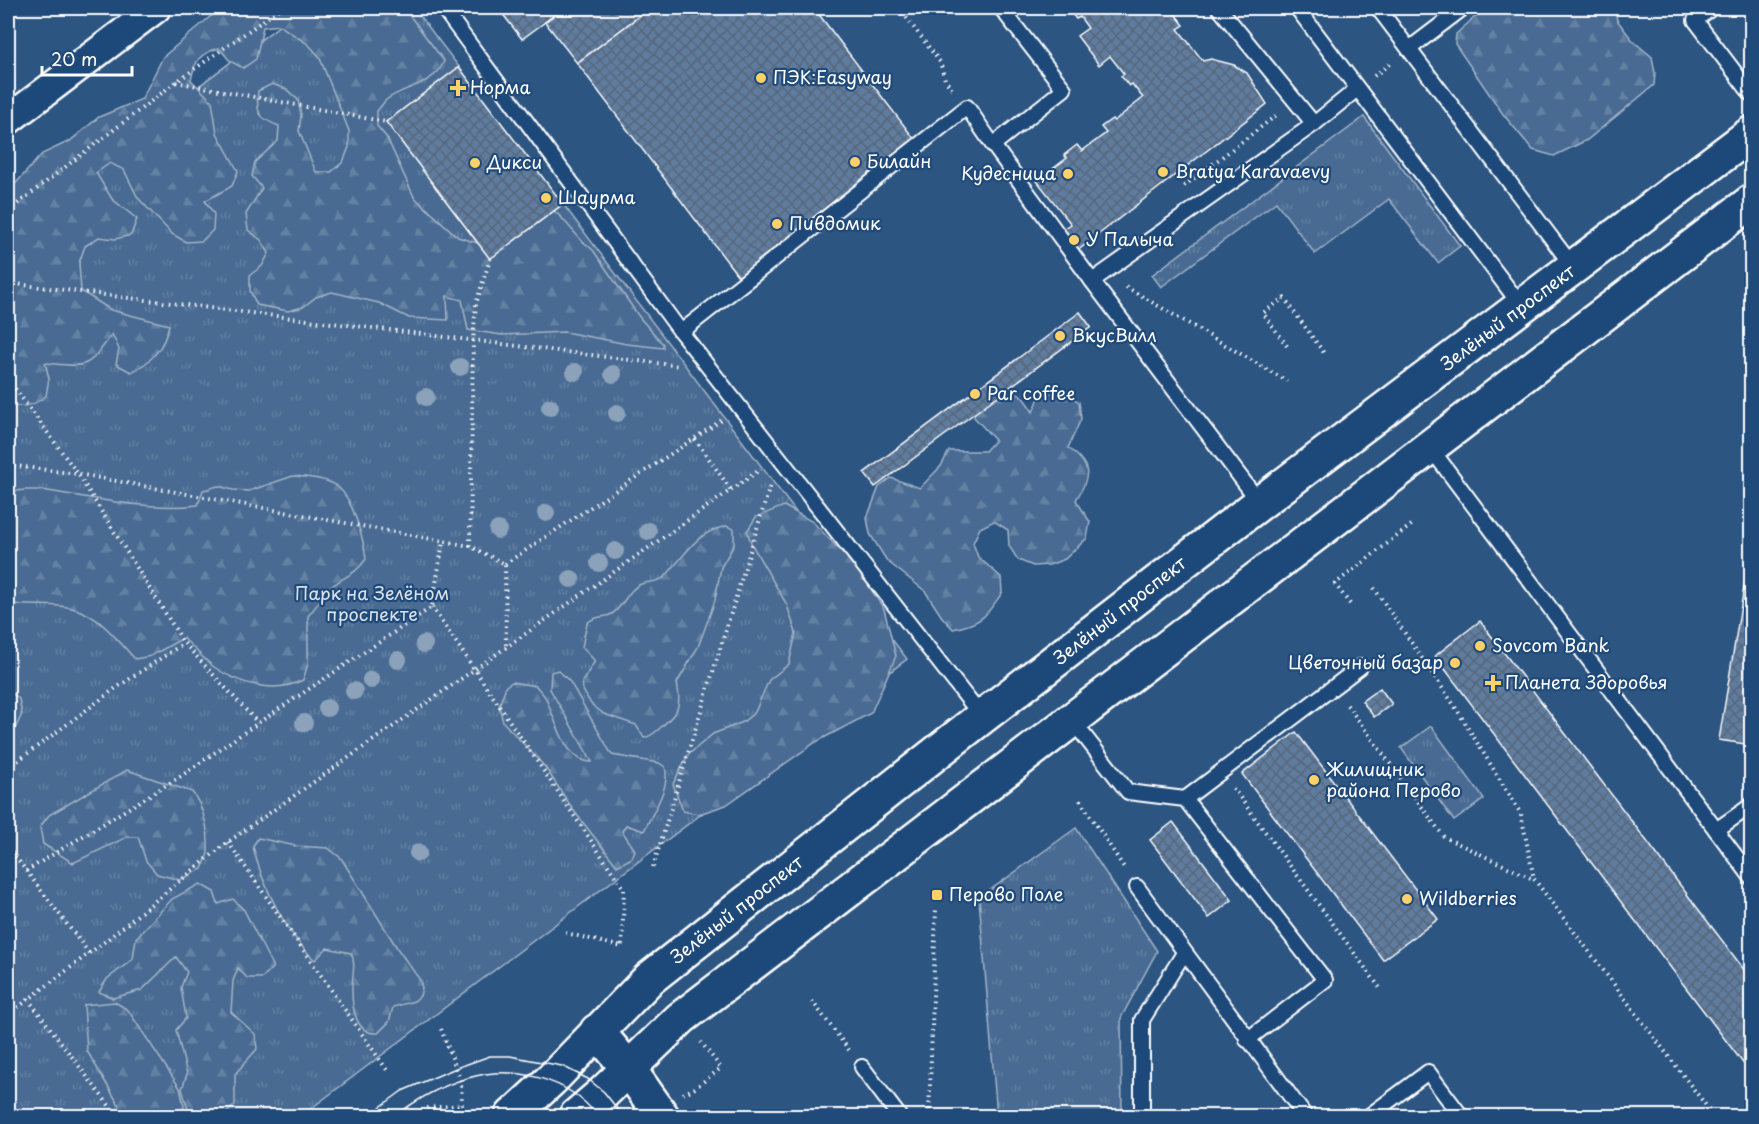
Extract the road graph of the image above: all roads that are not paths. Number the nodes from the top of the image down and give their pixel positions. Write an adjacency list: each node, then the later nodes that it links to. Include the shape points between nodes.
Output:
1 (156, 8): 12 (street)
2 (443, 8): 20 (lane)
3 (1001, 8): 15 (lane, via 1064,89)
4 (1219, 8): 13 (lane)
5 (1297, 8): 10 (lane)
6 (1378, 8): 9 (lane)
7 (1463, 8): 9 (lane)
8 (1712, 8): 11 (lane, via 1695,20)
9 (1409, 49): 17 (lane)
10 (1357, 89): 13 (lane); 19 (lane)
11 (1752, 95)
12 (8, 120)
13 (1314, 124): 18 (lane)
14 (1752, 133): 17 (main road, Зелёный проспект)
15 (993, 145): 18 (lane); 20 (lane, via 967,107)
16 (1752, 201): 21 (main road)
17 (1574, 268): 19 (main road, Зелёный проспект)
18 (1092, 281): 22 (lane)
19 (1522, 307): 22 (main road, Зелёный проспект)
20 (681, 332): 24 (lane)
21 (1429, 446): 25 (main road); 28 (lane)
22 (1260, 503): 24 (main road, Зелёный проспект)
23 (1360, 667): 26 (lane)
24 (982, 717): 32 (main road, Зелёный проспект, via 649,979)
25 (1072, 719): 26 (lane, via 1128,792); 35 (main road, via 681,1018)
26 (1185, 799): 33 (lane, via 1324,980)
27 (1752, 806): 28 (lane)
28 (1716, 830): 29 (lane)
29 (1752, 878)
30 (1137, 887): 31 (lane)
31 (1184, 953): 33 (lane); 40 (lane, via 1142,1020)
32 (597, 1031): 35 (main road); 37 (main road, Зелёный проспект)
33 (1247, 1040): 41 (lane)
34 (862, 1067): 39 (lane)
35 (628, 1068): 36 (main road); 38 (main road)
36 (672, 1105)
37 (522, 1114)
38 (576, 1116)
39 (899, 1116)
40 (1142, 1116)
41 (1305, 1116)
42 (1369, 1116): 43 (lane, via 1428,1072)
43 (1461, 1116)

